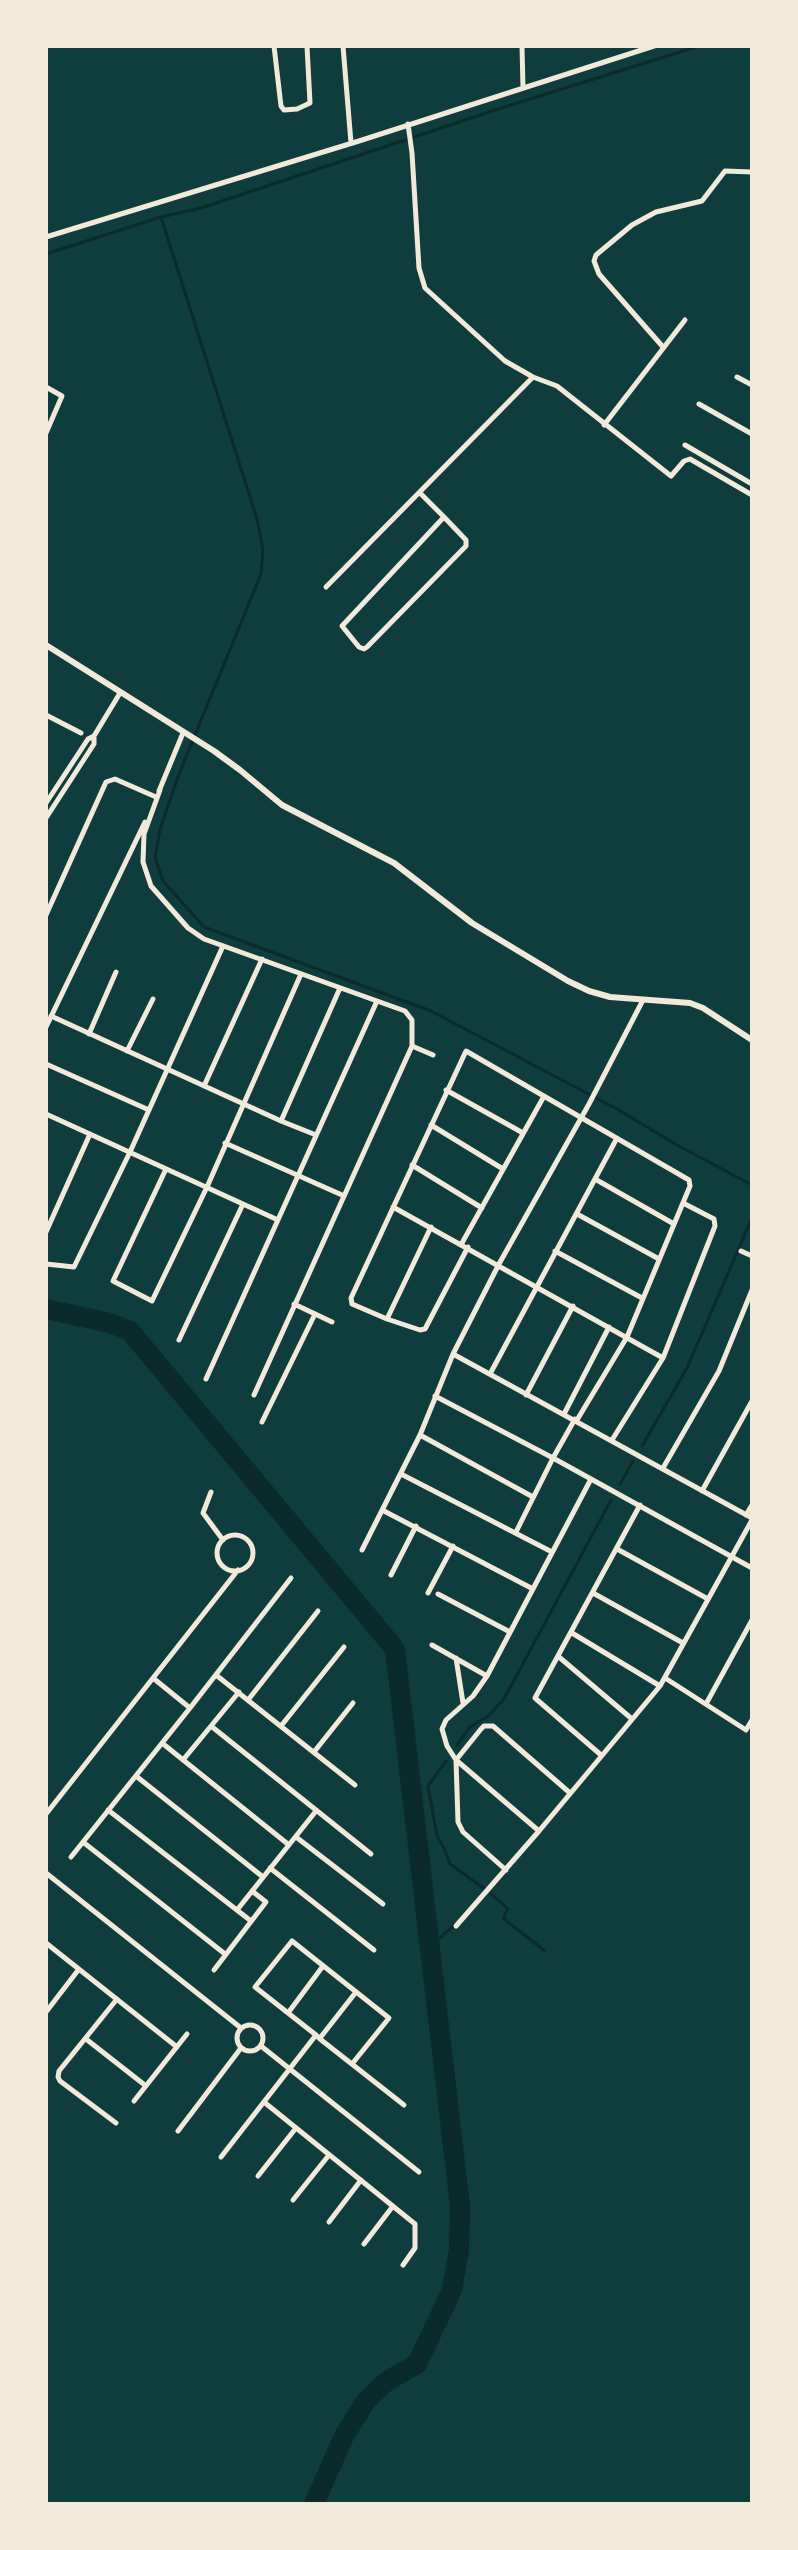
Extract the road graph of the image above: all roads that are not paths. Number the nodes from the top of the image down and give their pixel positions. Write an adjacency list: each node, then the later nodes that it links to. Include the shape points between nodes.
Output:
1 (274, 46): 2 (street, via 284,110 310,103)
2 (307, 46)
3 (343, 46): 8 (street)
4 (522, 46): 6 (street)
5 (654, 46): 6 (street)
6 (523, 88): 7 (street)
7 (408, 126): 8 (street); 13 (street, via 425,288 505,361)
8 (351, 143): 10 (street)
9 (752, 172): 12 (street, via 725,171 702,201 656,212 596,255 599,274)
10 (46, 237)
11 (685, 320): 12 (street)
12 (663, 347): 18 (street)
13 (533, 377): 18 (street, via 557,386); 23 (street)
14 (737, 377): 15 (street)
15 (752, 385)
16 (46, 387): 19 (street, via 62,396)
17 (699, 404): 20 (street)
18 (604, 425): 24 (street, via 671,476 690,459)
19 (46, 433)
20 (752, 434)
21 (685, 445): 22 (street)
22 (752, 484)
23 (420, 493): 25 (street); 26 (street)
24 (752, 495)
25 (444, 517): 25 (street, via 466,546 367,647 359,647 342,626)
26 (326, 587)
27 (46, 645): 28 (street)
28 (120, 693): 31 (street); 32 (street)
29 (46, 715): 30 (street)
30 (81, 733)
31 (185, 734): 33 (street); 44 (street, via 282,805 394,863 472,923 544,968 589,991)
32 (94, 736): 35 (street); 36 (street, via 94,744)
33 (160, 790): 34 (street); 38 (street, via 144,834 146,875 159,898 188,928)
34 (156, 797): 37 (street, via 115,779 106,782); 46 (street)
35 (46, 803)
36 (46, 818)
37 (46, 915)
38 (223, 946): 39 (street); 54 (street)
39 (262, 959): 41 (street); 55 (street)
40 (116, 972): 48 (street)
41 (301, 974): 42 (street); 58 (street)
42 (340, 988): 45 (street); 62 (street)
43 (153, 999): 51 (street)
44 (643, 1000): 49 (street, via 703,1008); 61 (street)
45 (377, 1001): 50 (street, via 410,1015); 66 (street)
46 (51, 1016): 47 (street); 48 (street)
47 (46, 1027)
48 (89, 1034): 51 (street)
49 (752, 1040)
50 (412, 1046): 52 (street); 76 (street)
51 (127, 1051): 54 (street)
52 (433, 1055)
53 (46, 1064): 59 (street)
54 (168, 1069): 55 (street); 59 (street)
55 (204, 1086): 58 (street)
56 (446, 1090): 57 (street, via 466,1051); 63 (street); 64 (street)
57 (543, 1098): 61 (street); 64 (street)
58 (243, 1103): 62 (street); 68 (street)
59 (149, 1110): 69 (street)
60 (47, 1117): 65 (street)
61 (581, 1117): 67 (street); 93 (street)
62 (281, 1121): 66 (street)
63 (431, 1125): 70 (street); 72 (street)
64 (523, 1133): 72 (street)
65 (90, 1134): 69 (street); 85 (street)
66 (316, 1135): 73 (street)
67 (617, 1138): 74 (street); 77 (street, via 689,1180)
68 (225, 1143): 73 (street); 75 (street)
69 (130, 1152): 71 (street); 92 (street, via 74,1267)
70 (412, 1165): 79 (street); 80 (street)
71 (166, 1169): 75 (street); 75 (street, via 113,1281 152,1301)
72 (503, 1169): 80 (street)
73 (298, 1175): 76 (street); 82 (street)
74 (595, 1179): 81 (street); 83 (street)
75 (207, 1187): 78 (street)
76 (342, 1195): 97 (street)
77 (683, 1203): 83 (street); 106 (street, via 714,1219 715,1226)
78 (243, 1204): 82 (street); 104 (street)
79 (393, 1207): 84 (street); 100 (street, via 351,1298 352,1304)
80 (482, 1208): 86 (street)
81 (577, 1214): 88 (street); 91 (street)
82 (278, 1220): 108 (street)
83 (674, 1224): 91 (street)
84 (431, 1227): 86 (street); 100 (street)
85 (46, 1232)
86 (462, 1243): 87 (street)
87 (468, 1247): 93 (street); 100 (street, via 425,1329)
88 (555, 1251): 94 (street); 96 (street)
89 (741, 1251): 90 (street)
90 (752, 1256)
91 (659, 1259): 96 (street)
92 (46, 1264)
93 (499, 1264): 94 (street); 105 (street)
94 (537, 1287): 98 (street); 107 (street)
95 (752, 1290): 119 (street, via 719,1371)
96 (642, 1298): 103 (street)
97 (294, 1304): 99 (street); 109 (street)
98 (573, 1306): 102 (street); 110 (street)
99 (315, 1314): 101 (street); 115 (street)
100 (387, 1319)
101 (332, 1322)
102 (609, 1327): 103 (street); 113 (street)
103 (627, 1337): 106 (street); 114 (street)
104 (179, 1340)
105 (453, 1354): 107 (street); 111 (street)
106 (663, 1358): 117 (street)
107 (490, 1374): 110 (street)
108 (206, 1379)
109 (254, 1395)
110 (526, 1395): 113 (street)
111 (435, 1396): 116 (street); 118 (street)
112 (752, 1401): 122 (street)
113 (564, 1414): 114 (street)
114 (576, 1420): 117 (street); 118 (street)
115 (262, 1422)
116 (420, 1435): 120 (street); 124 (street)
117 (612, 1440): 119 (street)
118 (553, 1458): 121 (street); 124 (street)
119 (663, 1468): 122 (street)
120 (401, 1474): 127 (street); 130 (street)
121 (591, 1479): 125 (street); 135 (street)
122 (702, 1491): 128 (street)
123 (211, 1492): 131 (street, via 203,1513)
124 (533, 1497): 130 (street)
125 (640, 1505): 133 (street); 136 (street)
126 (752, 1505): 128 (street)
127 (384, 1511): 129 (street); 134 (street)
128 (750, 1518): 136 (street)
129 (416, 1526): 132 (street); 139 (street)
130 (516, 1532): 135 (street)
131 (223, 1540): 138 (street, via 217,1550 219,1561); 138 (street, via 245,1538 252,1548 251,1560)
132 (453, 1546): 141 (street); 142 (street)
133 (617, 1549): 143 (street); 145 (street)
134 (362, 1550)
135 (552, 1552): 141 (street)
136 (732, 1557): 137 (street); 145 (street)
137 (752, 1568)
138 (238, 1570): 157 (street)
139 (391, 1575)
140 (291, 1578): 155 (street)
141 (533, 1589): 148 (street)
142 (428, 1593)
143 (593, 1593): 149 (street); 150 (street)
144 (438, 1594): 148 (street)
145 (708, 1599): 150 (street)
146 (318, 1611): 161 (street)
147 (752, 1620): 164 (street)
148 (510, 1632): 156 (street)
149 (572, 1633): 153 (street); 159 (street)
150 (683, 1643): 158 (street)
151 (432, 1645): 154 (street)
152 (344, 1647): 169 (street)
153 (559, 1657): 166 (street); 173 (street, via 535,1698)
154 (456, 1658): 156 (street); 163 (street)
155 (216, 1675): 160 (street); 165 (street)
156 (487, 1676): 163 (street)
157 (153, 1678): 165 (street); 181 (street)
158 (665, 1678): 159 (street); 164 (street)
159 (660, 1686): 166 (street)
160 (239, 1692): 161 (street); 168 (street)
161 (248, 1700): 169 (street)
162 (353, 1703): 172 (street)
163 (463, 1703): 175 (street, via 442,1729)
164 (706, 1704): 170 (street)
165 (190, 1708): 171 (street)
166 (632, 1719): 173 (street)
167 (752, 1720): 170 (street)
168 (211, 1726): 174 (street); 180 (street)
169 (281, 1726): 172 (street)
170 (749, 1732)
171 (162, 1743): 174 (street); 176 (street)
172 (314, 1752): 177 (street)
173 (601, 1755): 178 (street)
174 (183, 1760): 185 (street)
175 (456, 1760): 178 (street, via 484,1726 493,1726); 182 (street); 189 (street, via 460,1828)
176 (136, 1776): 179 (street); 191 (street)
177 (355, 1785)
178 (570, 1793): 182 (street)
179 (108, 1810): 184 (street); 194 (street)
180 (317, 1811): 183 (street); 186 (street)
181 (47, 1812)
182 (539, 1831): 189 (street)
183 (296, 1837): 185 (street); 193 (street)
184 (83, 1842): 187 (street); 199 (street)
185 (289, 1845): 188 (street)
186 (371, 1854)
187 (71, 1857)
188 (270, 1868): 191 (street); 198 (street)
189 (506, 1870): 196 (street)
190 (46, 1873): 207 (street)
191 (263, 1877): 192 (street)
192 (252, 1891): 194 (street); 195 (street, via 266,1902)
193 (383, 1904)
194 (237, 1910): 195 (street)
195 (251, 1921): 199 (street)
196 (456, 1926)
197 (46, 1943): 201 (street)
198 (374, 1950)
199 (225, 1954): 202 (street)
200 (323, 1966): 203 (street); 206 (street); 206 (street, via 292,1941 255,1987)
201 (79, 1969): 204 (street); 205 (street)
202 (214, 1970)
203 (356, 1992): 209 (street); 214 (street, via 389,2018)
204 (117, 1999): 210 (street); 212 (street)
205 (46, 2012)
206 (288, 2013): 209 (street)
207 (241, 2028): 211 (street, via 260,2029); 213 (street)
208 (187, 2034): 212 (street)
209 (318, 2037): 214 (street); 215 (street)
210 (86, 2039): 216 (street); 220 (street, via 58,2077)
211 (261, 2046): 213 (street, via 252,2052); 215 (street)
212 (177, 2047): 216 (street)
213 (241, 2048): 222 (street)
214 (352, 2064): 219 (street)
215 (290, 2069): 218 (street); 225 (street)
216 (146, 2086): 217 (street)
217 (134, 2101)
218 (264, 2102): 221 (street); 224 (street)
219 (404, 2105)
220 (116, 2123)
221 (296, 2128): 223 (street); 226 (street)
222 (178, 2131)
223 (329, 2155): 227 (street); 228 (street)
224 (221, 2157)
225 (419, 2172)
226 (258, 2176)
227 (361, 2180): 229 (street); 230 (street)
228 (293, 2200)
229 (393, 2206): 231 (street); 232 (street, via 415,2224 415,2248)
230 (329, 2222)
231 (364, 2244)
232 (403, 2265)

